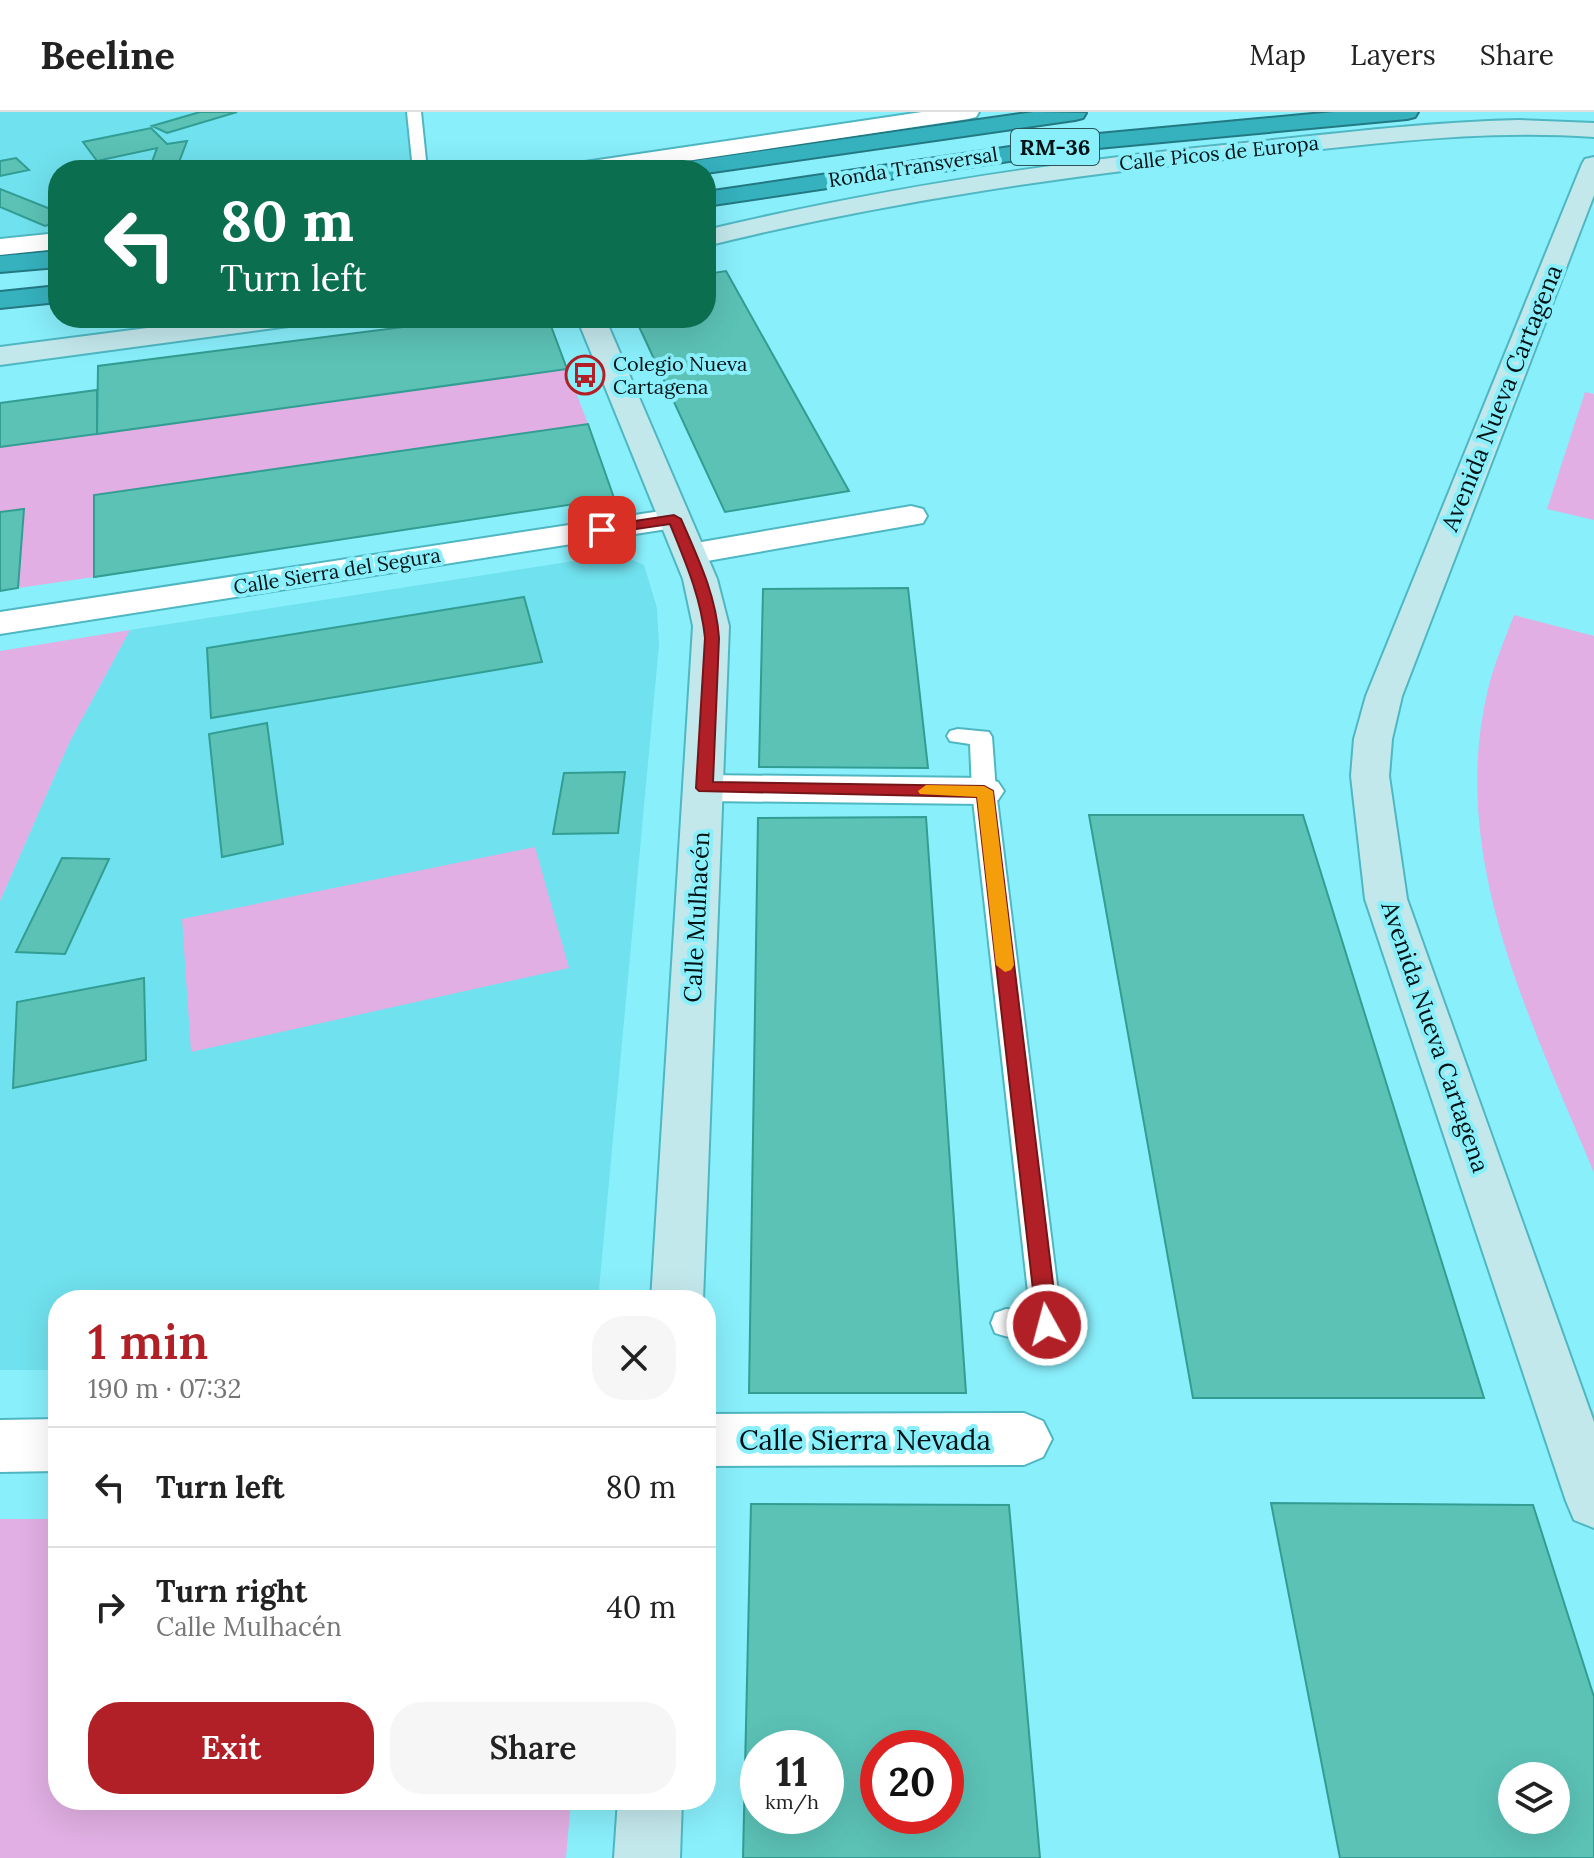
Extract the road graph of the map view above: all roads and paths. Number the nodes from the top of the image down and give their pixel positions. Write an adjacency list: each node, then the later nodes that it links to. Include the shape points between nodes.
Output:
1 (414, 112): 6 (lane)
2 (968, 112): 7 (street)
3 (1090, 112): 8 (highway, Ronda Transversal / RM-36)
4 (1407, 112): 10 (highway, Ronda Transversal / RM-36, via 1098,141)
5 (1594, 130): 12 (street, Calle Picos de Europa, via 1471,129 1168,158 888,198)
6 (419, 160)
7 (645, 160)
8 (716, 164)
9 (1594, 164): 11 (street, Avenida Nueva Cartagena)
10 (716, 198)
11 (1586, 202): 34 (street, Avenida Nueva Cartagena, via 1384,696 1370,776 1386,899)
12 (716, 236)
13 (48, 242): 14 (street)
14 (0, 247)
15 (48, 260): 16 (highway)
16 (0, 264)
17 (48, 295): 18 (highway)
18 (0, 300)
19 (213, 328): 21 (street)
20 (595, 328): 23 (street, Calle Mulhacén)
21 (0, 356)
22 (911, 516): 23 (street, Calle Sierra del Segura)
23 (682, 536): 24 (street, Calle Sierra del Segura); 26 (street, Calle Mulhacén, via 711,626)
24 (0, 623)
25 (958, 736): 27 (lane, via 981,737)
26 (704, 788): 27 (street); 28 (street, Calle Mulhacén)
27 (984, 791): 29 (lane, via 1047,1325)
28 (678, 1290)
29 (1006, 1323)
30 (1024, 1439): 31 (street, Calle Sierra Nevada)
31 (716, 1440)
32 (48, 1445): 33 (street)
33 (0, 1446)
34 (1594, 1501)
35 (649, 1810): 36 (street)
36 (647, 1858)

